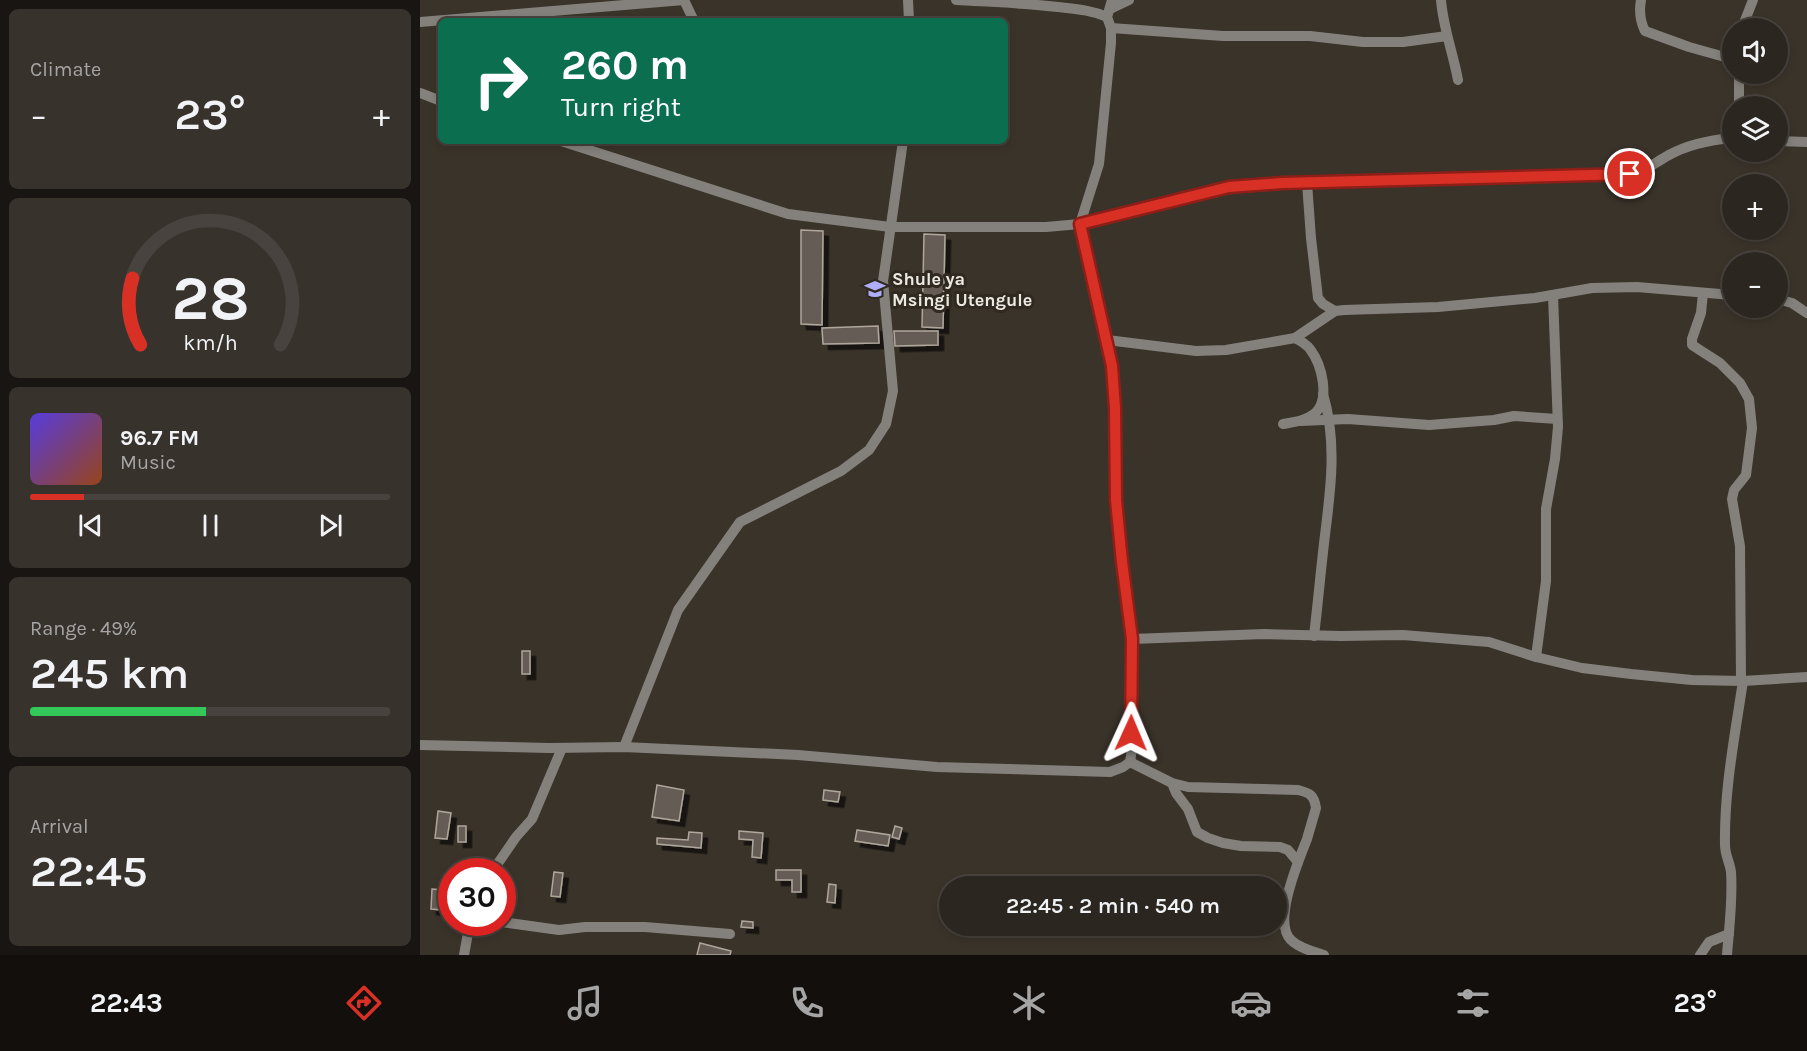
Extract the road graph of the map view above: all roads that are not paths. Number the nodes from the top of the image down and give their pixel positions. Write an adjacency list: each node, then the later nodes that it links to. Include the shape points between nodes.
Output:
1 (684, 0): 9 (street); 10 (street)
2 (908, 0): 11 (street)
3 (956, 0): 8 (street)
4 (1129, 0): 8 (street)
5 (1441, 0): 16 (street)
6 (1641, 0): 17 (street, via 1639,11 1645,31)
7 (1753, 0): 12 (street)
8 (1110, 9): 15 (street)
9 (468, 18)
10 (693, 18)
11 (909, 18)
12 (1746, 18)
13 (438, 20): 14 (street)
14 (420, 22)
15 (1111, 28): 16 (street, via 1223,36 1310,36 1364,42); 27 (street, via 1100,156)
16 (1447, 36): 18 (street)
17 (1722, 55)
18 (1458, 80)
19 (420, 93): 20 (street)
20 (438, 100)
21 (1722, 139): 26 (street, via 1703,141 1630,174)
22 (1788, 141): 23 (street)
23 (1807, 142)
24 (570, 144): 28 (street, via 788,214)
25 (903, 144): 28 (street)
26 (1308, 183): 27 (street, via 1229,187); 33 (street, via 1318,298)
27 (1080, 224): 28 (street); 36 (street)
28 (890, 227): 48 (street, via 883,281 893,391 886,424 869,450 841,471 740,522 678,610)
29 (1703, 293): 30 (street); 31 (street, via 1625,287); 46 (street, via 1692,345 1720,363 1740,383 1749,399 1752,428 1746,474 1732,499 1740,546)
30 (1722, 294)
31 (1553, 295): 33 (street, via 1437,307); 38 (street)
32 (1788, 302): 34 (street)
33 (1335, 311): 35 (street)
34 (1807, 313)
35 (1295, 338): 36 (street, via 1196,351); 37 (street, via 1312,351 1320,370)
36 (1107, 340): 43 (street, via 1115,408 1117,511)
37 (1323, 394): 39 (street); 40 (street, via 1319,409)
38 (1557, 419): 39 (street, via 1514,416 1430,425); 44 (street, via 1546,509 1546,581)
39 (1330, 420): 40 (street); 42 (street, via 1331,475)
40 (1300, 421): 41 (street)
41 (1283, 424)
42 (1314, 636): 43 (street); 44 (street, via 1403,635 1477,640)
43 (1132, 639): 50 (street)
44 (1536, 657): 46 (street, via 1631,674)
45 (1807, 677): 46 (street)
46 (1742, 681): 56 (street, via 1725,847 1731,873)
47 (420, 745): 49 (street)
48 (624, 747): 49 (street); 50 (street, via 960,768 1110,772)
49 (562, 748): 52 (street, via 532,819)
50 (1130, 762): 51 (street)
51 (1172, 783): 53 (street, via 1197,832 1223,843 1280,847); 53 (street, via 1188,787 1298,790 1310,794 1316,808)
52 (502, 858)
53 (1298, 862): 59 (street, via 1284,908 1286,933 1290,940)
54 (516, 924): 55 (street, via 559,930 645,927)
55 (730, 934)
56 (1729, 934): 60 (street, via 1709,942); 61 (street)
57 (467, 936): 58 (street)
58 (464, 955)
59 (1324, 955)
60 (1700, 955)
61 (1727, 955)

